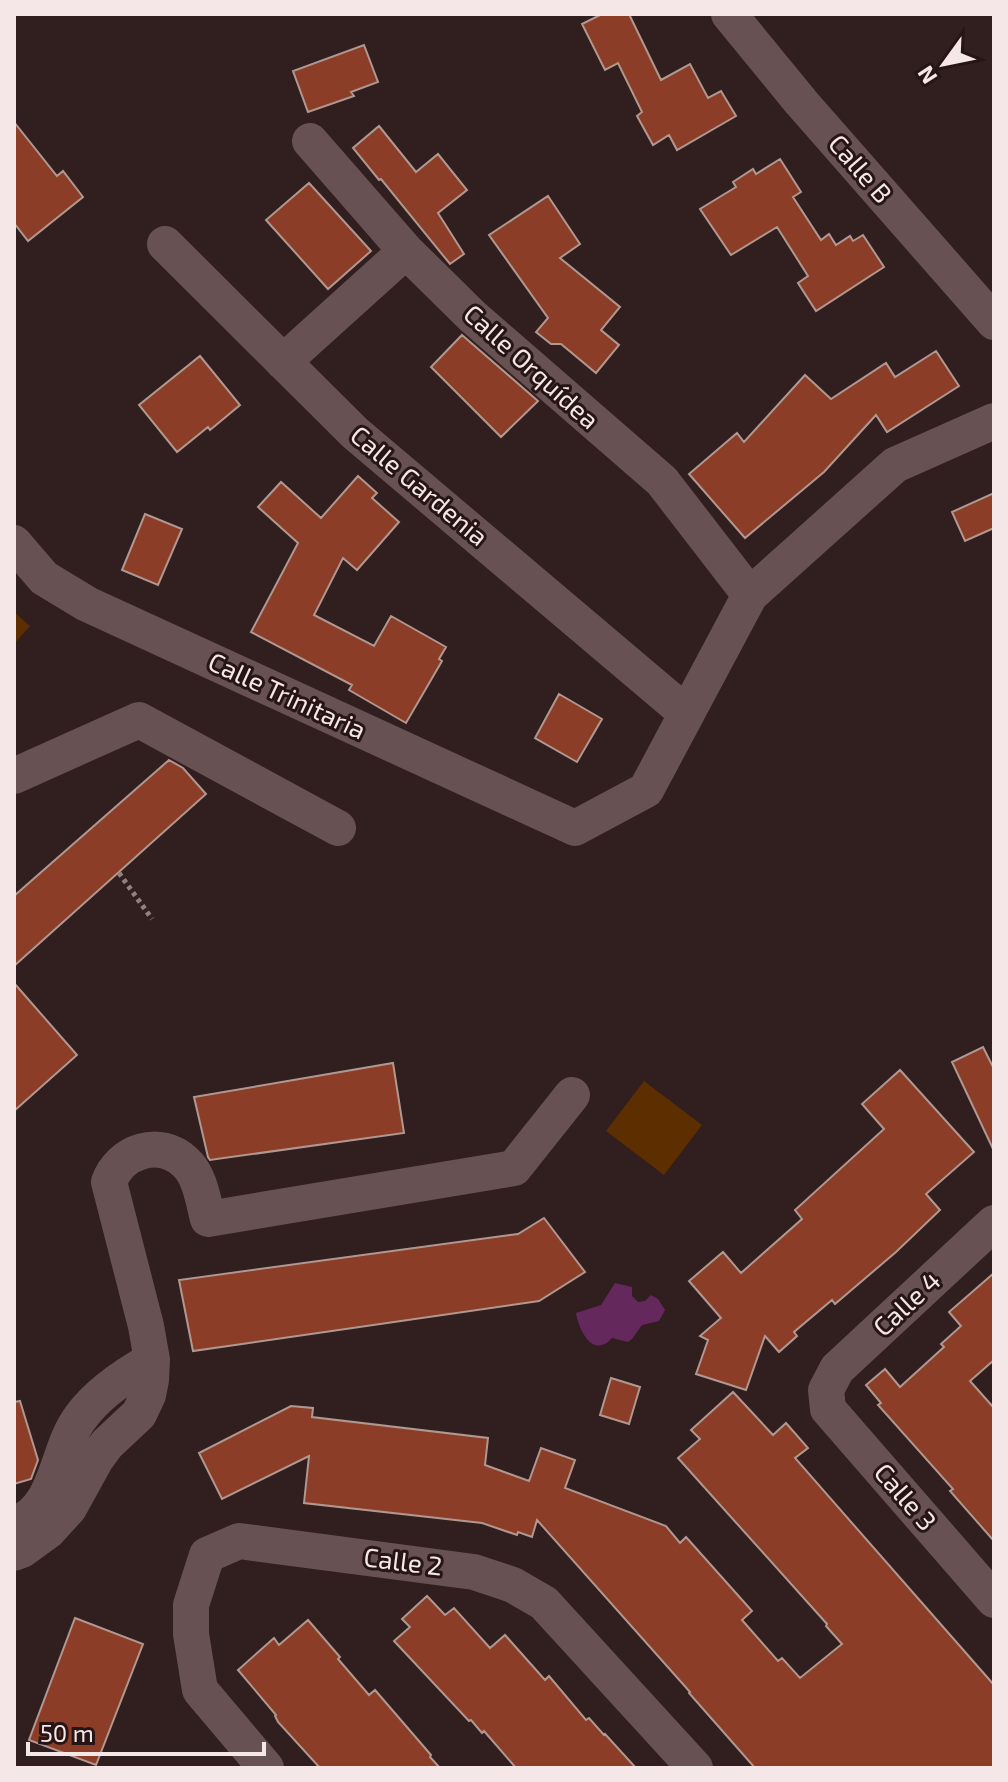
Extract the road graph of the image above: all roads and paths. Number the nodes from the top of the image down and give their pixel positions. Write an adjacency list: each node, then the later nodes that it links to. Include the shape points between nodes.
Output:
1 (729, 14): 5 (street, Calle B)
2 (310, 141): 4 (street, Calle Orquídea)
3 (165, 244): 6 (street, Calle Gardenia)
4 (406, 251): 6 (street); 9 (street, Calle Orquídea, via 472,316 662,481)
5 (994, 322)
6 (283, 362): 10 (street, Calle Gardenia, via 355,433)
7 (994, 421): 9 (street, via 895,465)
8 (14, 543): 10 (street, Calle Trinitaria, via 44,578 87,604 575,828 646,790)
9 (750, 595): 10 (street)
10 (686, 713)
11 (14, 776): 12 (street, via 139,720)
12 (338, 828)
13 (119, 873): 14 (path)
14 (152, 919)
15 (572, 1095): 17 (street, via 514,1168 208,1219 197,1180 172,1152 156,1149 120,1162 109,1182)
16 (994, 1223): 18 (street, Calle 4, via 837,1369)
17 (152, 1360): 19 (street, via 122,1378 82,1415 42,1506); 20 (street, via 148,1395 139,1414 107,1444 69,1508 48,1531)
18 (826, 1390): 21 (street, Calle 3, via 828,1409)
19 (14, 1524)
20 (14, 1553)
21 (994, 1600)
22 (266, 1768): 23 (street, Calle 2, via 200,1690 191,1634 191,1605 207,1555 239,1541 474,1572 513,1585 544,1603)
23 (695, 1768)

